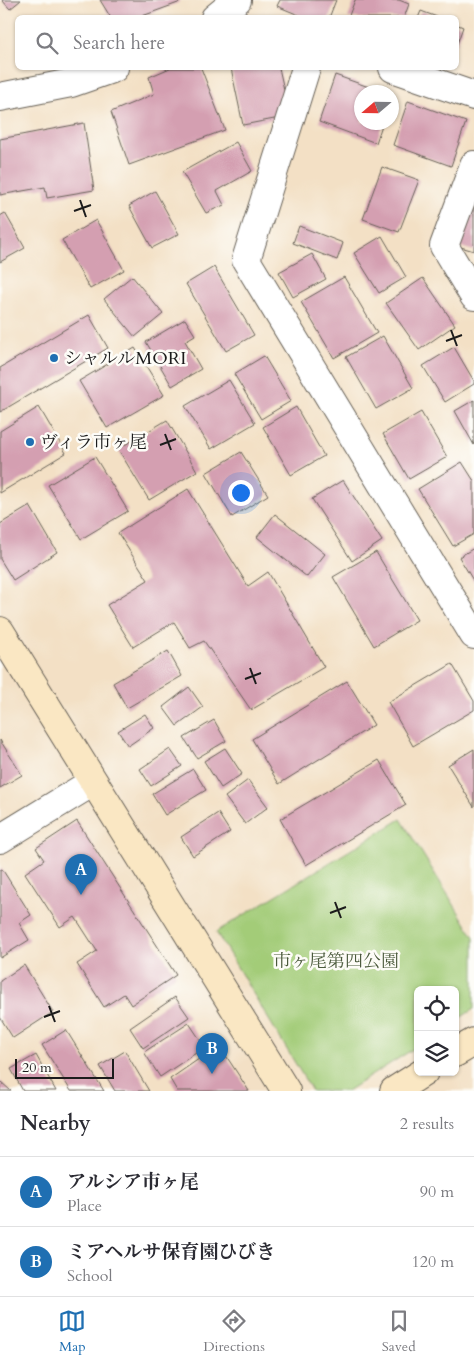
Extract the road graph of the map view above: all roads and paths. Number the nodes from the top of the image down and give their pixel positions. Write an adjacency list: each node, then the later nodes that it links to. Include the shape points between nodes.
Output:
1 (108, 70): 5 (street, via 71,83)
2 (305, 70): 9 (street, via 246,260)
3 (400, 70): 4 (street)
4 (474, 96)
5 (0, 97)
6 (474, 165): 7 (street, via 444,246)
7 (474, 296)
8 (0, 631): 10 (street)
9 (474, 634)
10 (92, 782): 11 (street); 15 (street)
11 (0, 839)
12 (474, 1042): 13 (street)
13 (459, 1051)
14 (418, 1076): 16 (street)
15 (286, 1091)
16 (394, 1091)

